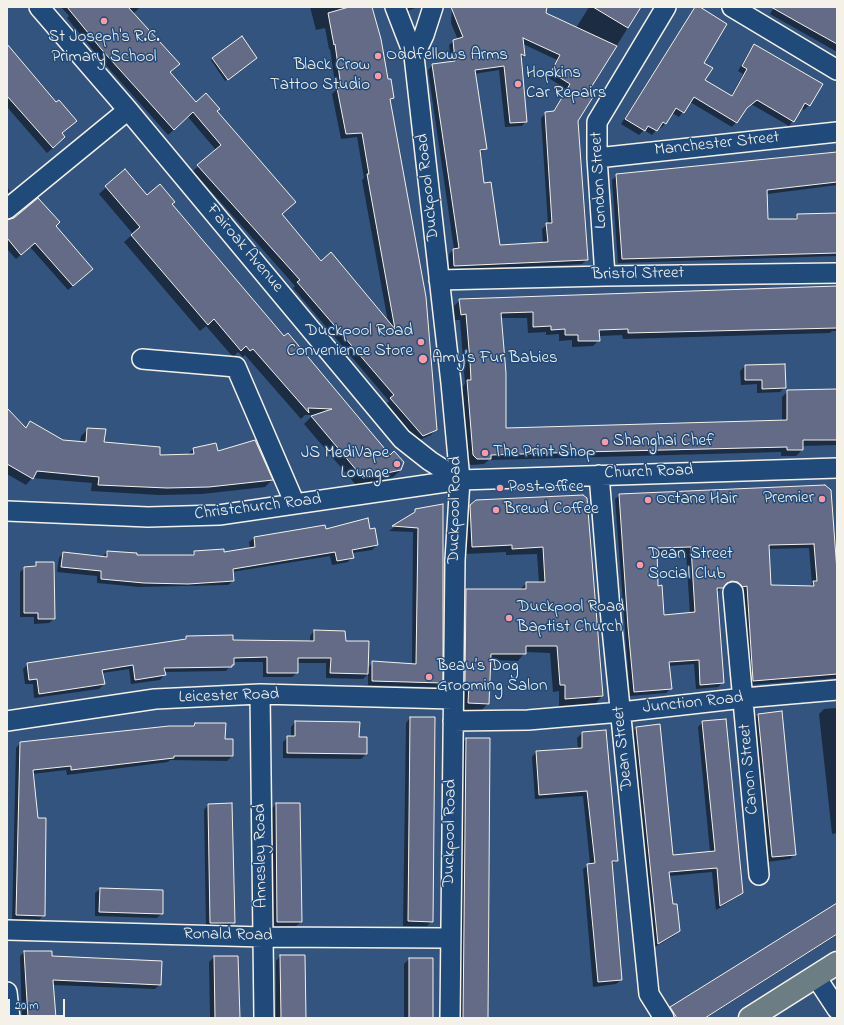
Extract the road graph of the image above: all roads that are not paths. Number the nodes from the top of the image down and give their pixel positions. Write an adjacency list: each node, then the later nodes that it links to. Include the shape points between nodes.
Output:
1 (38, 7): 8 (street, Fairoak Avenue)
2 (395, 7): 6 (street, Duckpool Road)
3 (433, 7): 6 (street)
4 (666, 7): 10 (street, London Street, via 597,122)
5 (732, 7): 7 (street)
6 (414, 56): 14 (street, Duckpool Road)
7 (837, 70)
8 (128, 110): 11 (street); 18 (street, Fairoak Avenue, via 402,438 430,461)
9 (837, 132): 10 (street, Manchester Street)
10 (597, 158): 13 (street, London Street)
11 (7, 209)
12 (837, 273): 13 (street, Bristol Street)
13 (606, 276): 14 (street, Bristol Street)
14 (439, 280): 18 (street, Duckpool Road)
15 (142, 359): 19 (street, via 236,367)
16 (837, 468): 17 (street, Church Road)
17 (599, 475): 18 (street, Church Road); 26 (street, Dean Street)
18 (460, 480): 19 (street, Christchurch Road); 25 (street, Duckpool Road, via 455,560)
19 (295, 504): 20 (street, Christchurch Road, via 219,515 148,517)
20 (7, 511)
21 (733, 592): 24 (street, Canon Street)
22 (837, 690): 24 (street, Junction Road)
23 (260, 694): 25 (street, Leicester Road); 27 (street, Leicester Road, via 155,699); 31 (street, Annesley Road)
24 (744, 698): 26 (street, Junction Road); 29 (street, Canon Street)
25 (453, 699): 28 (street, Duckpool Road)
26 (621, 712): 28 (street, Junction Road, via 528,720); 40 (street, Dean Street, via 649,994)
27 (7, 721)
28 (453, 721): 32 (street, Duckpool Road)
29 (759, 874)
30 (7, 930): 31 (street, Ronald Road)
31 (263, 937): 32 (street, Ronald Road); 38 (street, Annesley Road)
32 (449, 938): 39 (street, Duckpool Road)
33 (837, 964): 34 (main road)
34 (816, 977): 36 (street); 41 (main road)
35 (7, 992): 37 (street)
36 (837, 1009)
37 (10, 1018)
38 (264, 1018)
39 (450, 1018)
40 (664, 1018)
41 (750, 1018)

